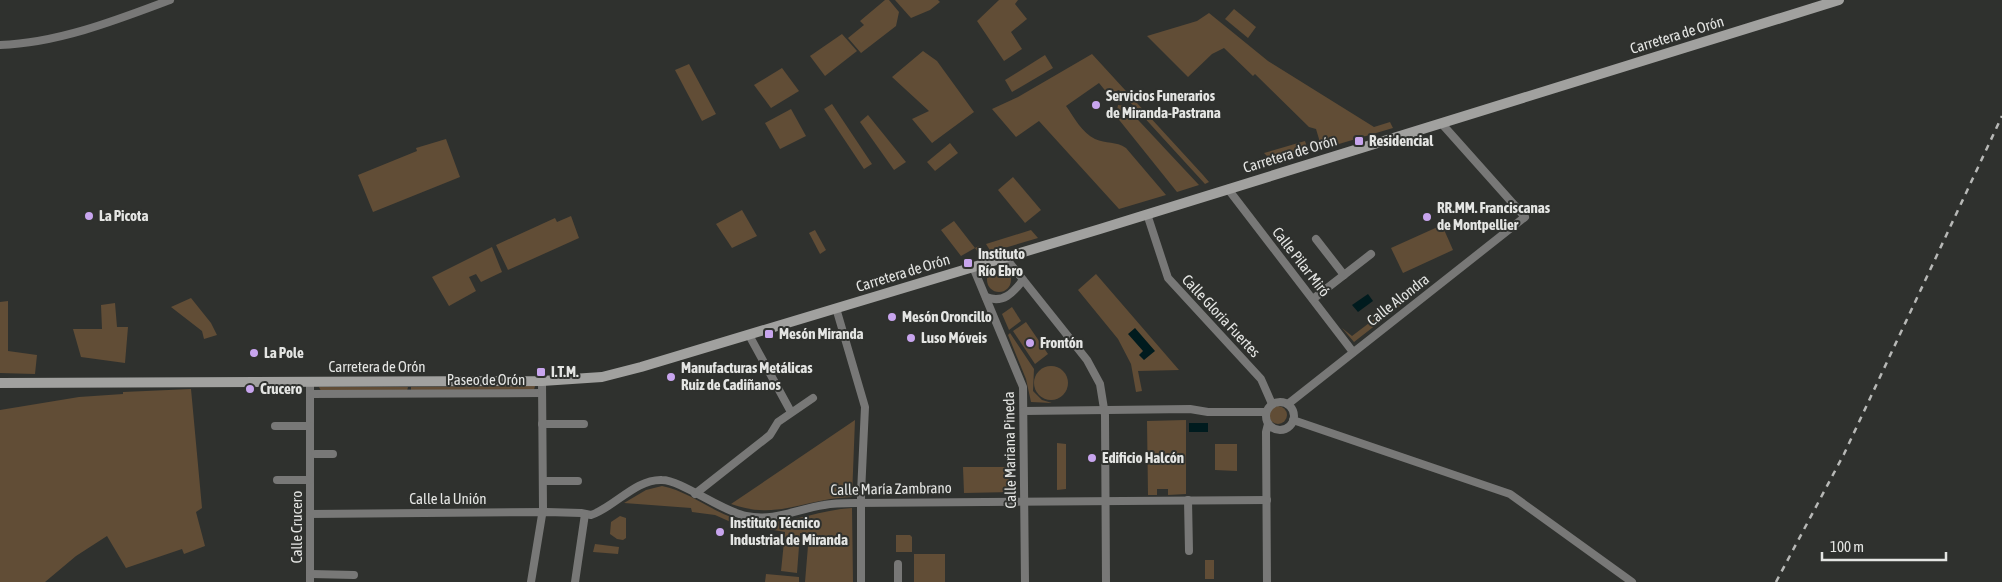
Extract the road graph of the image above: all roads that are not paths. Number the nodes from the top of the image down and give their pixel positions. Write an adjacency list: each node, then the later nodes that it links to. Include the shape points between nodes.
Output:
1 (170, 0): 3 (street, via 117,20 40,40)
2 (1839, 0): 4 (street, Carretera de Orón)
3 (0, 45)
4 (1442, 124): 5 (street, Carretera de Orón); 17 (street, Calle Alondra, via 1525,217)
5 (1228, 189): 6 (street, Carretera de Orón); 13 (street, Calle Pilar Miró)
6 (1147, 214): 9 (street, Carretera de Orón); 24 (street, Calle Gloria Fuertes, via 1168,278 1262,379)
7 (1316, 239): 11 (street, Calle Pilar Miró)
8 (1371, 254): 11 (street, Calle Pilar Miró)
9 (1005, 258): 10 (street, Carretera de Orón); 12 (street)
10 (973, 267): 14 (street, Calle Mariana Pineda); 15 (street, Carretera de Orón)
11 (1344, 275): 13 (street, Calle Pilar Miró)
12 (1022, 280): 14 (street, via 1009,296 997,300); 26 (street, via 1095,372)
13 (1316, 297): 17 (street, Calle Pilar Miró)
14 (986, 298): 27 (street, Calle Mariana Pineda, via 1021,382)
15 (836, 308): 16 (street, Carretera de Orón); 47 (street, via 864,400)
16 (748, 335): 18 (street, Carretera de Orón, via 608,376); 28 (street)
17 (1353, 352): 25 (street, Calle Alondra)
18 (542, 381): 19 (street, Carretera de Orón); 21 (street)
19 (310, 382): 20 (street, Carretera de Orón); 22 (street, Calle Crucero)
20 (0, 383)
21 (542, 393): 22 (street, Paseo de Orón); 31 (street)
22 (310, 394): 35 (street, Calle Crucero)
23 (813, 398): 28 (street)
24 (1272, 404): 25 (street); 29 (street)
25 (1288, 404): 30 (street, via 1294,413)
26 (1104, 410): 27 (street); 29 (street); 46 (street)
27 (1024, 411): 45 (street, Calle Mariana Pineda)
28 (791, 412): 42 (street, via 778,422 770,435)
29 (1266, 412): 33 (street)
30 (1293, 420): 33 (street, via 1284,429 1275,429); 62 (street, via 1510,494)
31 (542, 424): 32 (street); 48 (street)
32 (584, 424)
33 (1268, 424): 44 (street)
34 (275, 426): 35 (street)
35 (310, 426): 39 (street, Calle Crucero)
36 (315, 454): 37 (street)
37 (333, 454)
38 (277, 480): 39 (street, Calle Crucero)
39 (310, 480): 49 (street, Calle Crucero)
40 (547, 480): 41 (street)
41 (578, 481)
42 (695, 494): 47 (street, Calle María Zambrano, via 730,511 758,518 783,516 824,505); 50 (street, Calle María Zambrano, via 670,481 655,480 597,513)
43 (1188, 500): 44 (street, Calle María Zambrano); 46 (street, Calle María Zambrano); 51 (street)
44 (1267, 500): 61 (street)
45 (1025, 501): 46 (street, Calle María Zambrano); 47 (street, Calle María Zambrano); 59 (street, Calle Mariana Pineda)
46 (1105, 501): 60 (street)
47 (861, 503): 57 (street)
48 (542, 512): 49 (street, Calle la Unión); 50 (street, Calle la Unión); 55 (street)
49 (310, 514): 54 (street, Calle Crucero)
50 (585, 514): 56 (street)
51 (1189, 551)
52 (898, 564): 58 (street)
53 (354, 575): 54 (street, Calle Crucero)
54 (310, 578)
55 (531, 582)
56 (575, 582)
57 (862, 582)
58 (898, 582)
59 (1026, 582)
60 (1106, 582)
61 (1267, 582)
62 (1632, 582)

